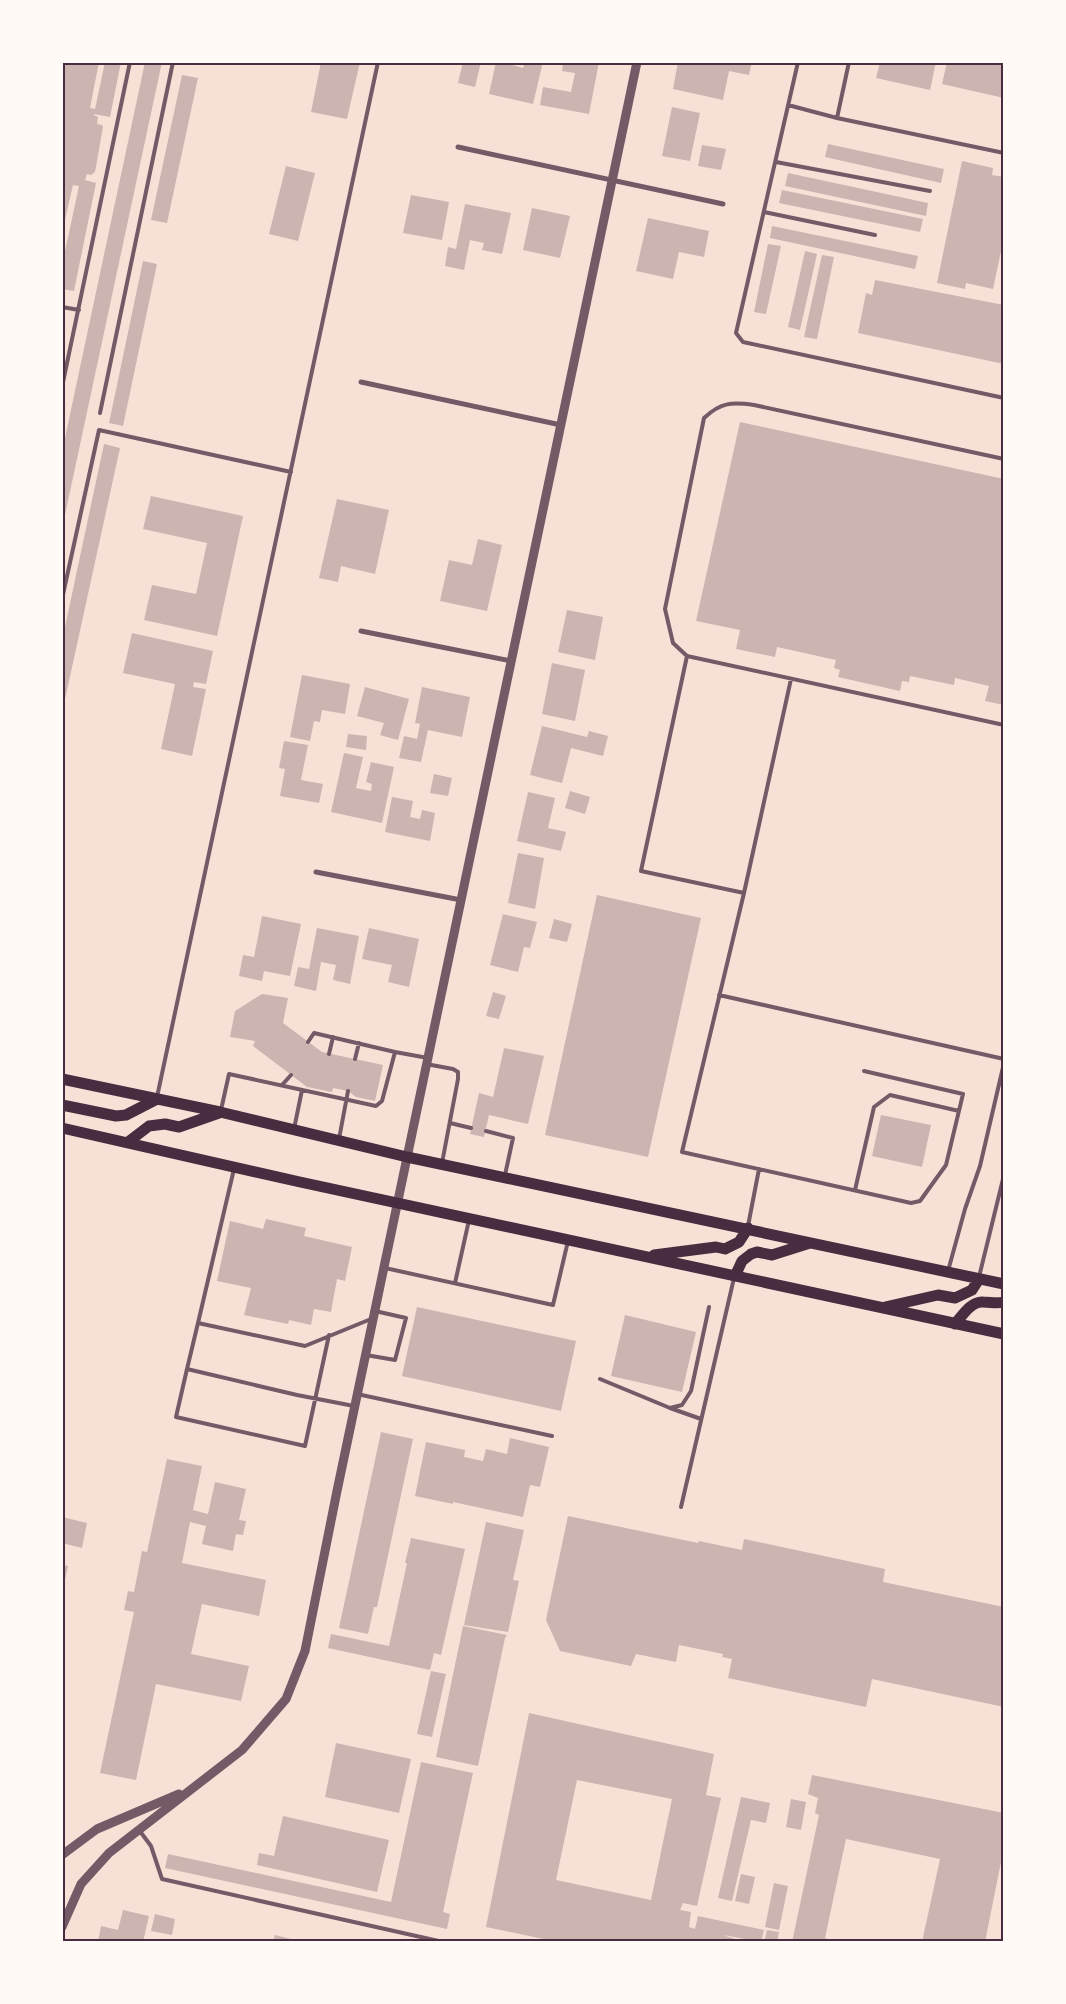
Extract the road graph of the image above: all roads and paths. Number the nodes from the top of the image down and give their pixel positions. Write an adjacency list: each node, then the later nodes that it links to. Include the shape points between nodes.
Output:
1 (130, 62): 18 (lane)
2 (173, 62): 22 (lane)
3 (378, 62): 25 (lane)
4 (637, 62): 12 (street)
5 (798, 62): 7 (lane)
6 (849, 62): 8 (lane)
7 (788, 105): 8 (lane); 11 (lane)
8 (837, 118): 10 (lane)
9 (458, 147): 12 (street)
10 (1004, 153)
11 (776, 162): 13 (lane); 15 (lane)
12 (612, 180): 14 (street); 23 (street)
13 (930, 191)
14 (723, 204)
15 (764, 212): 16 (lane); 21 (lane, via 736,333 743,342)
16 (875, 235)
17 (62, 307): 18 (lane)
18 (79, 310): 20 (lane)
19 (361, 382): 23 (street)
20 (62, 387)
21 (1004, 398)
22 (100, 412)
23 (560, 425): 29 (street)
24 (1004, 460): 28 (lane, via 754,404 732,402 714,409 704,418 665,609 673,643)
25 (291, 472): 26 (lane, via 99,430); 50 (lane)
26 (62, 599)
27 (361, 631): 29 (street)
28 (687, 656): 30 (lane); 33 (lane, via 641,871)
29 (511, 661): 34 (street)
30 (791, 679): 31 (lane); 33 (lane)
31 (1004, 725)
32 (316, 872): 34 (street)
33 (744, 893): 35 (lane)
34 (461, 900): 42 (street)
35 (719, 995): 43 (lane); 65 (lane, via 682,1152)
36 (333, 1037): 37 (lane, via 314,1033); 38 (lane); 40 (lane)
37 (308, 1042)
38 (359, 1043): 39 (lane); 41 (lane)
39 (395, 1052): 42 (lane); 51 (lane, via 382,1101 376,1106)
40 (329, 1054)
41 (355, 1059)
42 (427, 1061): 55 (lane, via 458,1072); 62 (street)
43 (1004, 1061): 76 (lane, via 980,1166)
44 (864, 1071): 53 (lane, via 963,1094)
45 (291, 1074): 47 (lane)
46 (62, 1079): 50 (main road)
47 (282, 1085): 48 (lane); 54 (lane, via 229,1074)
48 (302, 1090): 51 (lane); 58 (lane)
49 (348, 1091): 51 (lane)
50 (156, 1099): 52 (main road, via 126,1115 116,1116); 54 (main road)
51 (346, 1100): 60 (lane)
52 (62, 1105)
53 (959, 1111): 68 (lane, via 946,1166 920,1201 912,1203); 68 (lane, via 890,1095 874,1107)
54 (220, 1112): 58 (main road); 61 (main road, via 179,1127 165,1124 149,1126)
55 (450, 1123): 57 (lane); 63 (lane)
56 (62, 1128): 61 (main road)
57 (471, 1128)
58 (294, 1131): 60 (main road)
59 (486, 1131): 67 (lane, via 513,1138)
60 (338, 1141): 62 (main road)
61 (128, 1142): 64 (main road)
62 (407, 1157): 63 (main road); 69 (street)
63 (441, 1164): 67 (main road)
64 (234, 1167): 69 (main road); 85 (lane)
65 (758, 1169): 68 (lane); 71 (lane)
66 (1004, 1175): 78 (lane)
67 (504, 1177): 71 (main road)
68 (855, 1190)
69 (397, 1202): 70 (main road); 75 (street)
70 (470, 1218): 72 (main road); 79 (lane)
71 (748, 1228): 73 (main road); 74 (main road, via 739,1242 725,1249 716,1247)
72 (568, 1239): 74 (main road); 79 (lane, via 553,1305)
73 (812, 1242): 76 (main road); 77 (main road, via 772,1255 751,1254 742,1261)
74 (647, 1256): 77 (main road)
75 (384, 1268): 79 (lane); 84 (street)
76 (948, 1272): 78 (main road)
77 (734, 1276): 83 (main road); 96 (lane)
78 (979, 1279): 80 (main road); 83 (main road, via 972,1290 955,1298 938,1295)
79 (455, 1283)
80 (1004, 1284)
81 (1004, 1302): 86 (main road, via 976,1303)
82 (709, 1308): 95 (lane, via 690,1391 682,1405)
83 (881, 1308): 86 (main road)
84 (374, 1314): 88 (lane); 89 (street); 89 (lane, via 406,1318 395,1360)
85 (198, 1322): 88 (lane, via 305,1346); 90 (lane)
86 (954, 1324): 87 (main road)
87 (1004, 1334)
88 (330, 1335): 93 (lane)
89 (365, 1355): 92 (street)
90 (187, 1369): 93 (lane); 93 (lane, via 176,1417 296,1444 305,1446)
91 (600, 1379): 95 (lane)
92 (357, 1394): 94 (street); 97 (lane)
93 (316, 1398): 94 (lane)
94 (355, 1406): 99 (street, via 305,1651 296,1676 286,1699 242,1750)
95 (670, 1408): 96 (lane)
96 (701, 1418): 98 (lane)
97 (552, 1436)
98 (681, 1507)
99 (191, 1790): 100 (street); 101 (street, via 97,1828)
100 (139, 1830): 102 (street, via 109,1852 81,1884); 103 (lane, via 151,1846 162,1879)
101 (62, 1854)
102 (62, 1927)
103 (443, 1942)

